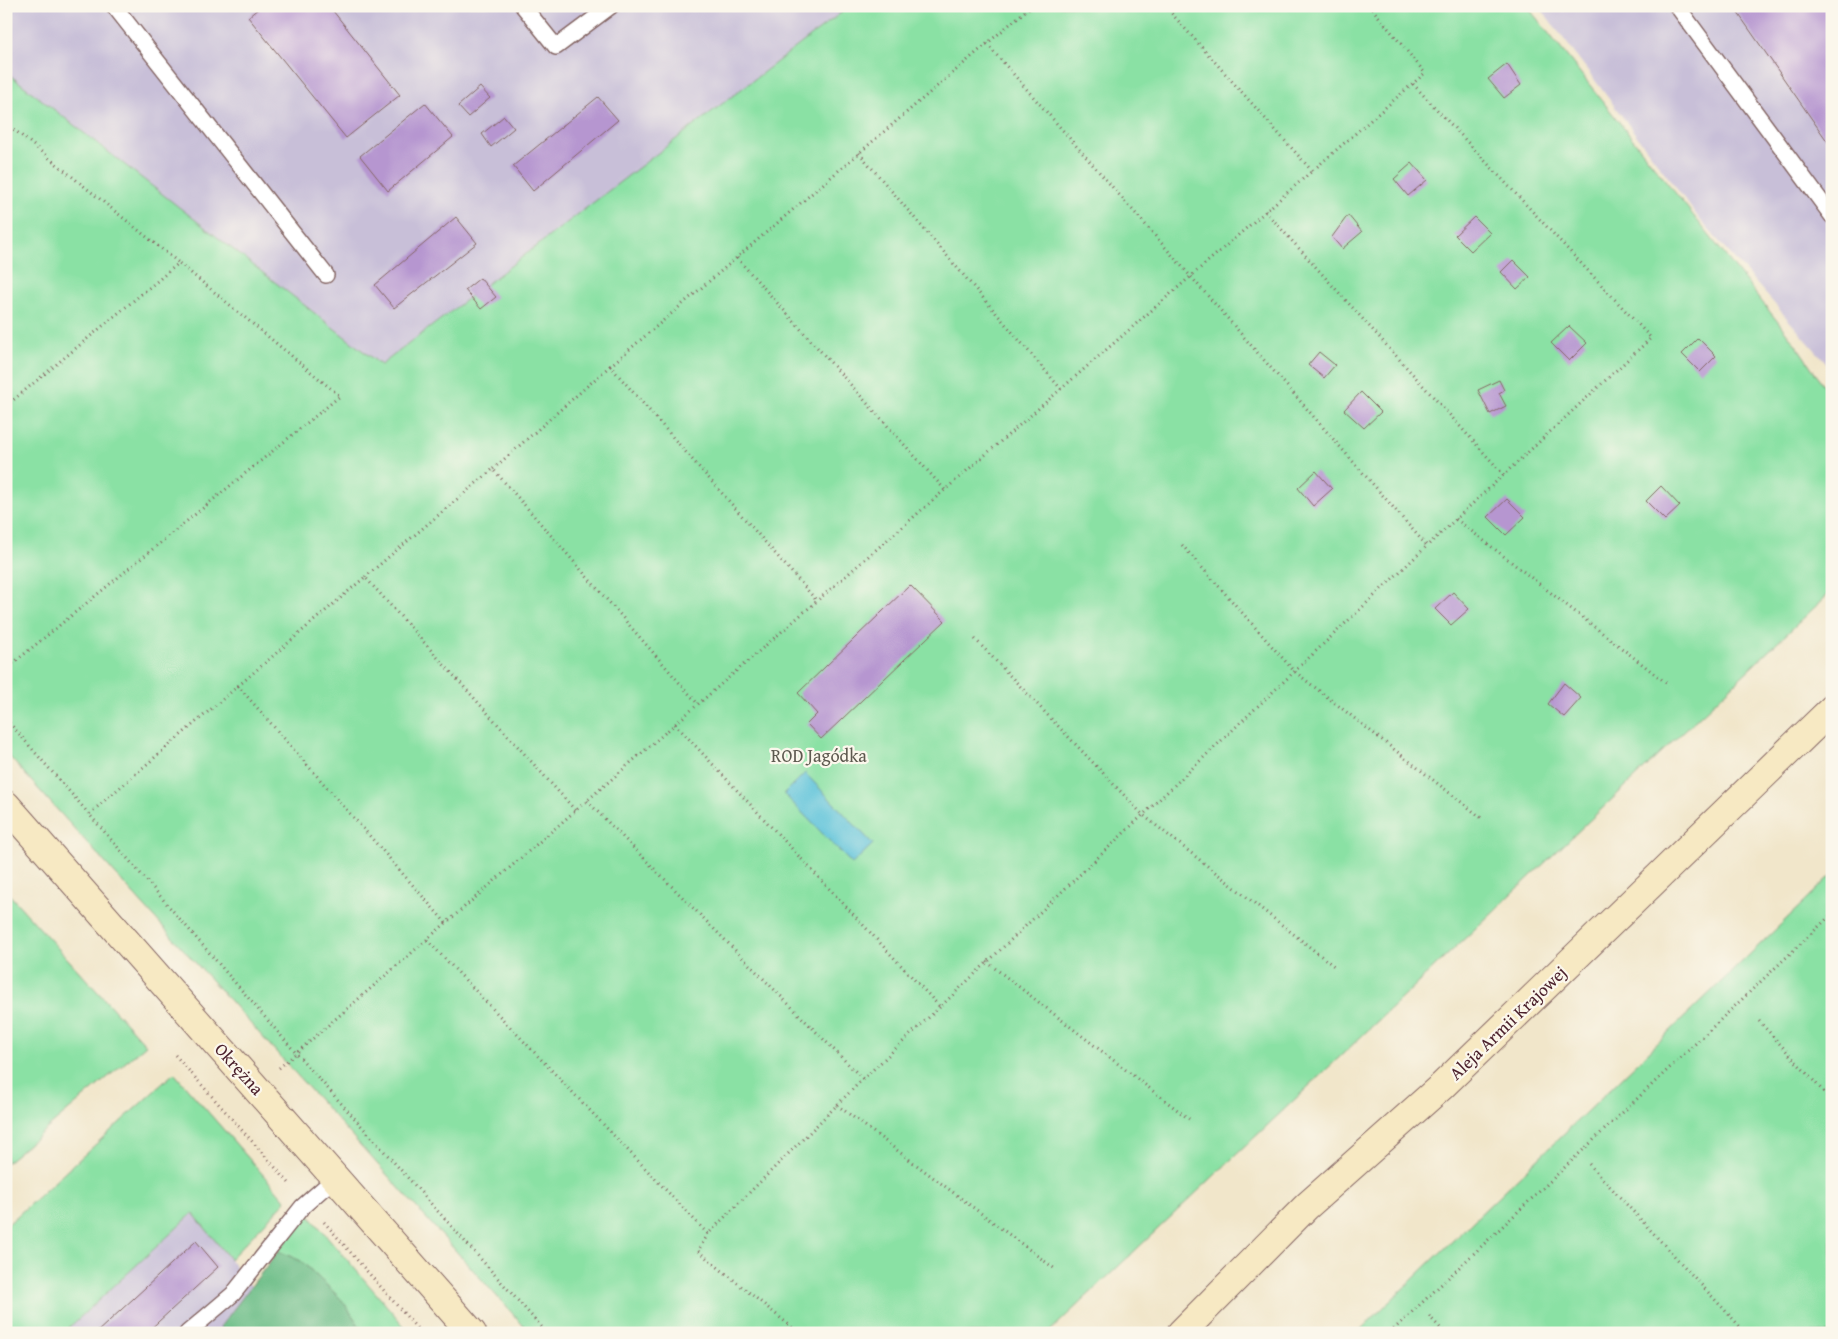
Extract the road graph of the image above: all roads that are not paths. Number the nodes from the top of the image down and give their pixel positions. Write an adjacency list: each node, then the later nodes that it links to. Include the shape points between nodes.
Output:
1 (114, 6): 6 (lane)
2 (523, 6): 3 (lane, via 556,48)
3 (611, 6)
4 (1677, 6): 5 (lane)
5 (1832, 216)
6 (326, 275)
7 (1832, 709): 12 (street, Aleja Armii Krajowej, via 1449,1079 1307,1206)
8 (6, 805): 9 (street, Okrężna)
9 (335, 1178): 10 (lane, via 302,1207 233,1294); 11 (street, Okrężna)
10 (186, 1333)
11 (472, 1333)
12 (1181, 1333)

